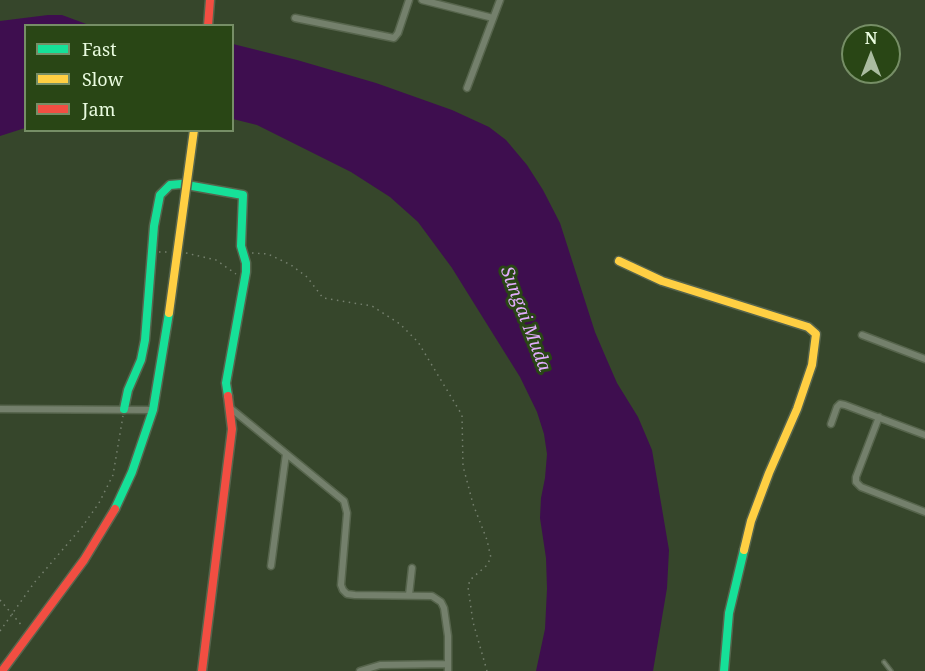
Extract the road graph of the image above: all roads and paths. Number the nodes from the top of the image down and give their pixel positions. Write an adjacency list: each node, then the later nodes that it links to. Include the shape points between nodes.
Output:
1 (210, 0): 7 (street)
2 (409, 0): 5 (street, via 394,38)
3 (422, 0): 6 (street)
4 (500, 0): 6 (street)
5 (295, 18)
6 (493, 18): 8 (street)
7 (208, 22)
8 (467, 88)
9 (194, 132): 21 (street, bridge)
10 (177, 252): 12 (path)
11 (184, 252): 15 (path, via 216,260)
12 (153, 253): 13 (street, via 160,195 170,185 181,184 243,195); 20 (street, via 144,350)
13 (243, 256): 15 (street); 39 (path, via 260,253 279,259 302,273 323,298 372,306 400,324 418,342 462,415 465,474 492,558 468,587)
14 (619, 261): 40 (street, via 662,281 808,327 816,334 812,365 797,409 748,532 729,613)
15 (244, 284): 18 (street, via 226,383)
16 (862, 335): 17 (street)
17 (925, 359)
18 (228, 406): 25 (street); 37 (street, via 232,429)
19 (0, 409): 20 (street)
20 (124, 409): 21 (street); 31 (path, via 116,464 99,503)
21 (153, 410): 33 (street, via 117,506 84,560)
22 (879, 417): 23 (street, via 840,404); 24 (street); 26 (street, via 856,482)
23 (831, 424)
24 (925, 435)
25 (286, 454): 27 (street); 29 (street, via 338,495 346,507 343,590 355,595)
26 (925, 512)
27 (271, 566)
28 (412, 568): 29 (street)
29 (409, 595): 35 (street, via 432,596 444,608)
30 (0, 600): 31 (path)
31 (12, 615): 32 (path); 33 (path)
32 (0, 631)
33 (30, 634): 36 (street)
34 (884, 662): 41 (lane)
35 (448, 668): 38 (street, via 381,664)
36 (2, 671)
37 (202, 671)
38 (360, 671)
39 (487, 671)
40 (724, 671)
41 (891, 671)

